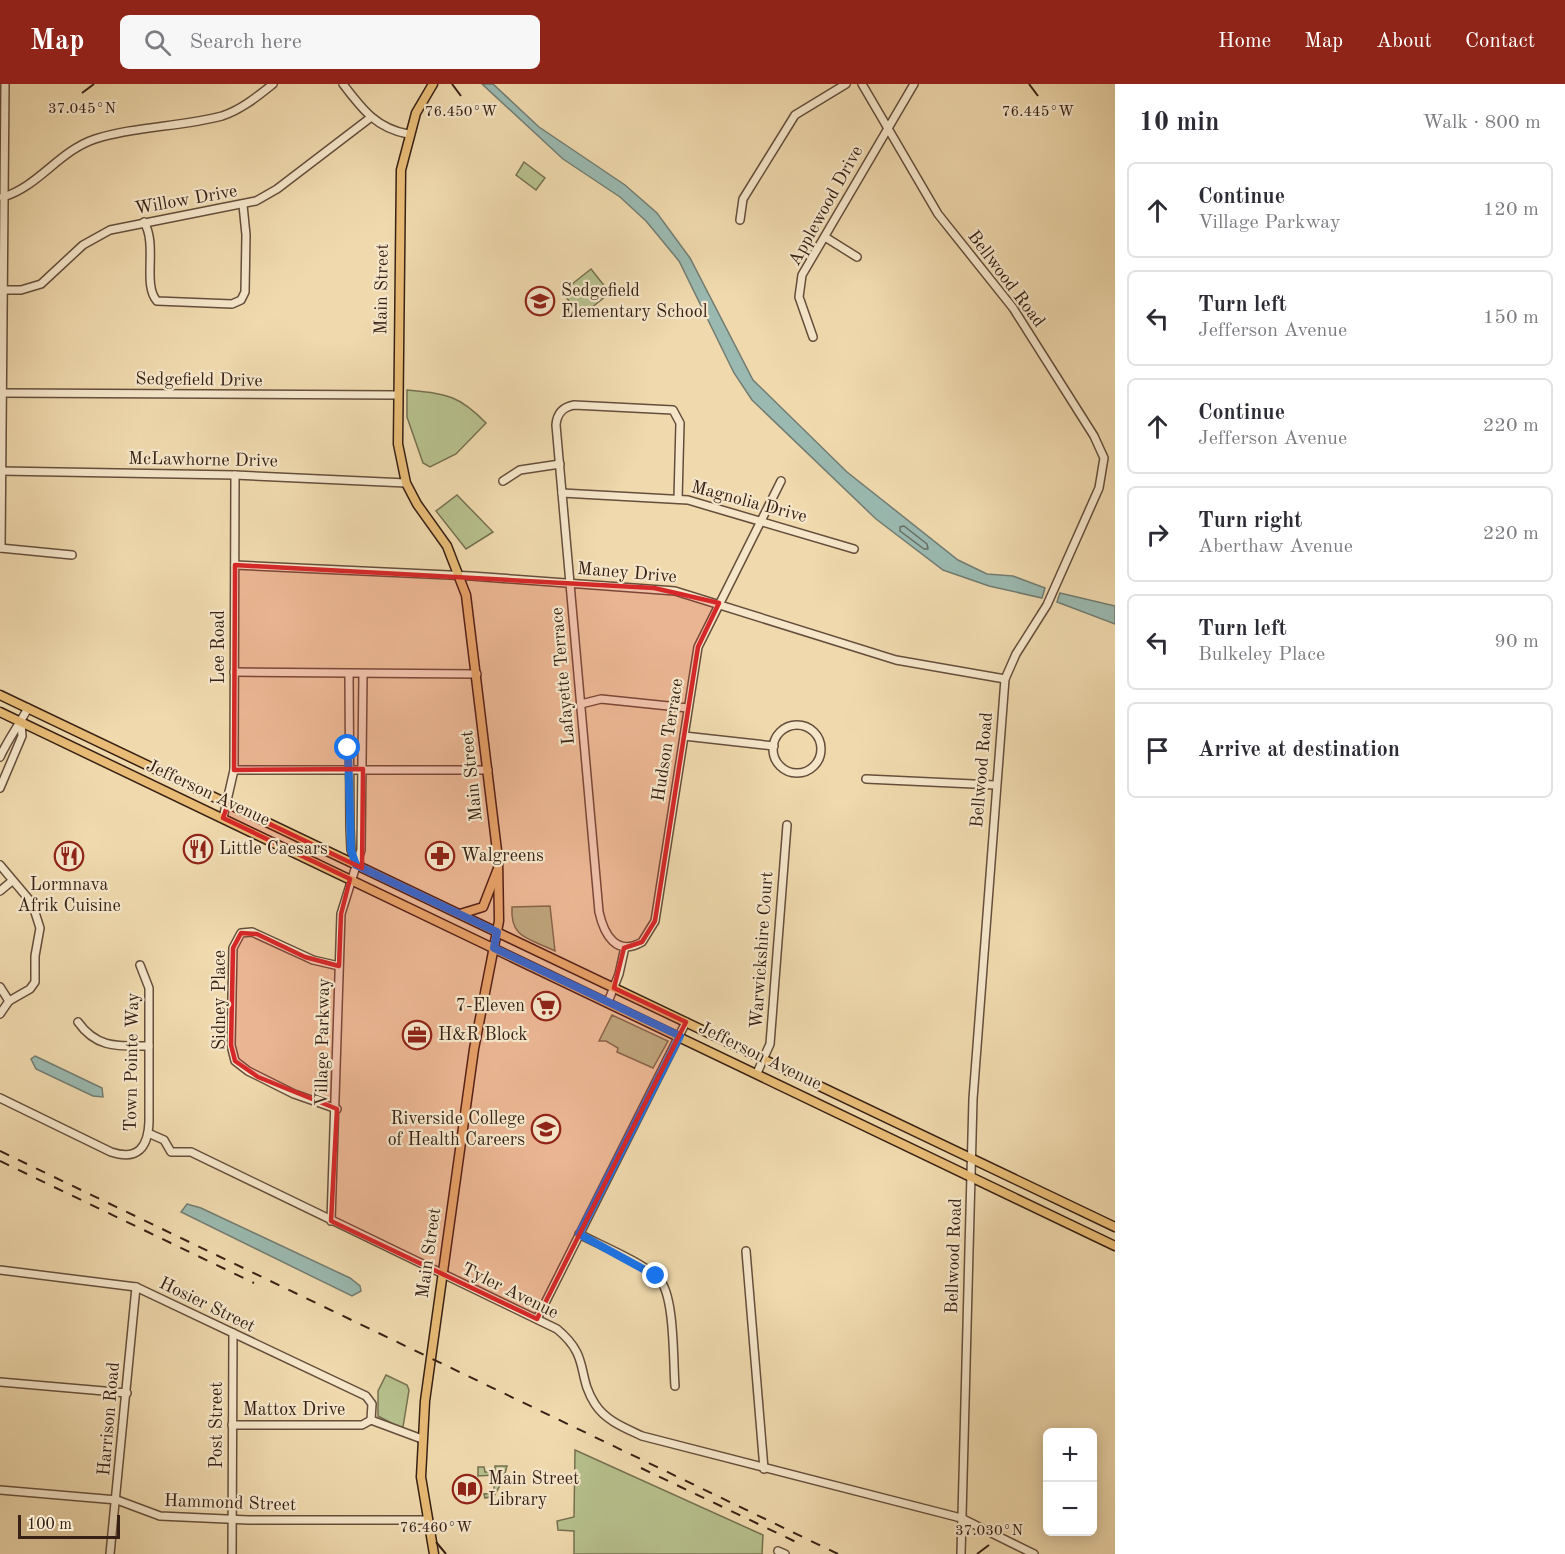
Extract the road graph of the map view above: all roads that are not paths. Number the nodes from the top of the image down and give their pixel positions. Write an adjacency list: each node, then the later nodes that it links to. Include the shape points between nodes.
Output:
1 (4, 84): 8 (street)
2 (273, 84): 12 (street, via 224,115 96,140 66,154 26,187)
3 (343, 84): 9 (street)
4 (432, 84): 11 (main road, Main Street)
5 (846, 84): 14 (street, via 795,115 743,199)
6 (862, 84): 10 (street, Bellwood Road)
7 (914, 84): 10 (street, Applewood Drive)
8 (2, 107): 12 (street)
9 (370, 118): 11 (street, via 387,129); 13 (street, Willow Drive, via 277,189)
10 (888, 127): 16 (street, Applewood Drive); 42 (street, Bellwood Road, via 938,214 1013,308 1089,427 1104,458 1100,488 1047,605)
11 (408, 134): 21 (main road, Main Street, via 400,182)
12 (2, 197): 18 (street)
13 (243, 205): 15 (street, Willow Drive); 15 (street, via 245,292 241,300 232,304 157,301 151,293 151,240)
14 (740, 220)
15 (144, 222): 18 (street, Willow Drive, via 92,239 41,284)
16 (825, 237): 17 (street); 19 (street, Applewood Drive, via 802,275 799,297)
17 (857, 256)
18 (2, 290): 20 (street)
19 (813, 337)
20 (1, 393): 21 (street, Sedgefield Drive); 23 (street)
21 (397, 395): 27 (main road, Main Street, via 398,444)
22 (560, 465): 25 (street, via 520,470); 28 (street, Lafayette Terrace); 29 (street, Lafayette Terrace, via 557,419 563,410 579,405 666,408 676,414 680,423)
23 (1, 471): 24 (street, McLawhorne Drive); 31 (street)
24 (235, 475): 27 (street, McLawhorne Drive); 34 (street, Lee Road)
25 (503, 481)
26 (781, 481): 30 (street, Hudson Terrace)
27 (406, 483): 35 (main road, Main Street, via 447,546)
28 (562, 493): 29 (street, Magnolia Drive); 36 (street, Lafayette Terrace)
29 (678, 499): 30 (street, Magnolia Drive)
30 (762, 519): 32 (street, Magnolia Drive); 37 (street, Hudson Terrace)
31 (0, 548): 33 (street)
32 (854, 549)
33 (72, 555)
34 (235, 565): 35 (street, Maney Drive); 38 (street, Lee Road)
35 (461, 576): 36 (street, Maney Drive); 41 (main road, Main Street)
36 (570, 584): 37 (street, Maney Drive, via 654,588); 44 (street, Lafayette Terrace)
37 (719, 603): 42 (street, Maney Drive, via 896,660); 46 (street, Hudson Terrace, via 698,647)
38 (234, 672): 39 (street); 52 (street, Lee Road)
39 (349, 674): 40 (street); 53 (street)
40 (363, 674): 41 (street); 54 (street, Village Parkway)
41 (477, 674): 55 (main road, Main Street)
42 (1005, 679): 57 (street, Bellwood Road)
43 (0, 695): 45 (main road, Jefferson Avenue)
44 (581, 704): 46 (street, via 601,699); 72 (street, Lafayette Terrace, via 598,912 605,934)
45 (28, 708): 48 (street); 59 (main road, Jefferson Avenue)
46 (688, 708): 49 (street, Hudson Terrace)
47 (0, 712): 48 (main road, Jefferson Avenue)
48 (21, 722): 51 (street, via 13,729); 58 (street, via 22,736); 62 (main road, Jefferson Avenue)
49 (684, 736): 50 (street); 72 (street, Hudson Terrace, via 655,921 642,942)
50 (774, 746): 50 (street, via 781,766 797,773 814,765 820,750 814,733 799,725 782,730)
51 (0, 757)
52 (234, 770): 53 (street); 59 (street, Lee Road)
53 (349, 770): 54 (street); 60 (street)
54 (363, 770): 55 (street); 61 (street, Village Parkway)
55 (488, 770): 66 (main road, Main Street)
56 (866, 779): 57 (street)
57 (995, 785): 90 (street, Bellwood Road)
58 (0, 788)
59 (228, 804): 62 (street, Lee Road); 65 (main road, Jefferson Avenue)
60 (349, 804): 61 (street); 65 (street, via 351,850)
61 (362, 804): 65 (street, Village Parkway, via 361,850)
62 (223, 818): 67 (main road, Jefferson Avenue)
63 (787, 825): 85 (street, Warwickshire Court, via 771,1036)
64 (0, 865): 68 (street)
65 (356, 865): 67 (street, Village Parkway); 70 (main road, Jefferson Avenue)
66 (498, 867): 70 (main road, via 483,907); 71 (main road, Main Street)
67 (350, 879): 73 (main road, Jefferson Avenue); 75 (street, Village Parkway, via 341,914)
68 (12, 881): 69 (street); 78 (street, via 32,903 40,928 34,982 30,989)
69 (0, 891)
70 (460, 914): 71 (main road, Jefferson Avenue)
71 (497, 932): 73 (main road, Main Street); 77 (main road, Jefferson Avenue)
72 (625, 947): 77 (street)
73 (494, 948): 79 (main road, Jefferson Avenue); 98 (main road, Main Street, via 474,1047)
74 (140, 964): 84 (street, Town Pointe Way, via 149,988)
75 (339, 966): 88 (street, Village Parkway); 88 (street, Sidney Place, via 313,960 252,932 242,933 233,948 231,1046 236,1061 258,1077)
76 (0, 987): 78 (street)
77 (614, 988): 79 (street); 82 (main road, Jefferson Avenue)
78 (9, 1001): 80 (street)
79 (608, 1002): 83 (main road, Jefferson Avenue)
80 (0, 1014)
81 (78, 1022): 84 (street, via 103,1044)
82 (686, 1022): 83 (street); 85 (main road, Jefferson Avenue)
83 (680, 1036): 86 (main road, Jefferson Avenue); 94 (street)
84 (149, 1046): 89 (street, Town Pointe Way)
85 (764, 1060): 86 (street, Warwickshire Court); 90 (main road, Jefferson Avenue)
86 (756, 1073): 91 (main road, Jefferson Avenue)
87 (0, 1098): 89 (street, Town Pointe Way, via 118,1154 139,1150)
88 (337, 1109): 92 (street, Village Parkway)
89 (148, 1133): 92 (street, Tyler Avenue, via 164,1140 171,1152 191,1152)
90 (971, 1159): 91 (street, Bellwood Road); 93 (main road, Jefferson Avenue)
91 (971, 1175): 95 (main road, Jefferson Avenue); 111 (street, Bellwood Road)
92 (331, 1221): 98 (street, Tyler Avenue)
93 (1115, 1227)
94 (579, 1234): 100 (street); 103 (street, via 651,1272 663,1283)
95 (1115, 1246)
96 (746, 1251): 108 (street)
97 (0, 1270): 99 (street, Hosier Street)
98 (443, 1274): 100 (street, Tyler Avenue); 107 (main road, Main Street)
99 (136, 1287): 101 (street, Hosier Street); 104 (street, Harrison Road)
100 (537, 1319): 108 (street, Tyler Avenue, via 557,1329 577,1349 589,1393 616,1424 642,1436)
101 (233, 1333): 105 (street, Hosier Street, via 366,1396 372,1404); 106 (street, Post Street)
102 (0, 1382): 104 (street)
103 (675, 1386)
104 (127, 1393): 110 (street, Harrison Road)
105 (371, 1420): 106 (street, Mattox Drive, via 362,1425); 107 (street, Mattox Drive)
106 (232, 1425): 112 (street, Post Street)
107 (422, 1439): 113 (main road, Main Street, via 421,1477)
108 (764, 1469): 111 (street, Tyler Avenue)
109 (0, 1490): 110 (street, Hammond Street)
110 (117, 1500): 112 (street, Hammond Street, via 160,1516); 114 (street, Harrison Road)
111 (961, 1518): 117 (street, Bellwood Road); 118 (street, Tyler Avenue)
112 (232, 1520): 113 (street, Hammond Street); 115 (street, Post Street)
113 (427, 1520): 116 (main road, Main Street)
114 (110, 1554)
115 (232, 1554)
116 (434, 1554)
117 (960, 1554)
118 (1034, 1554)

